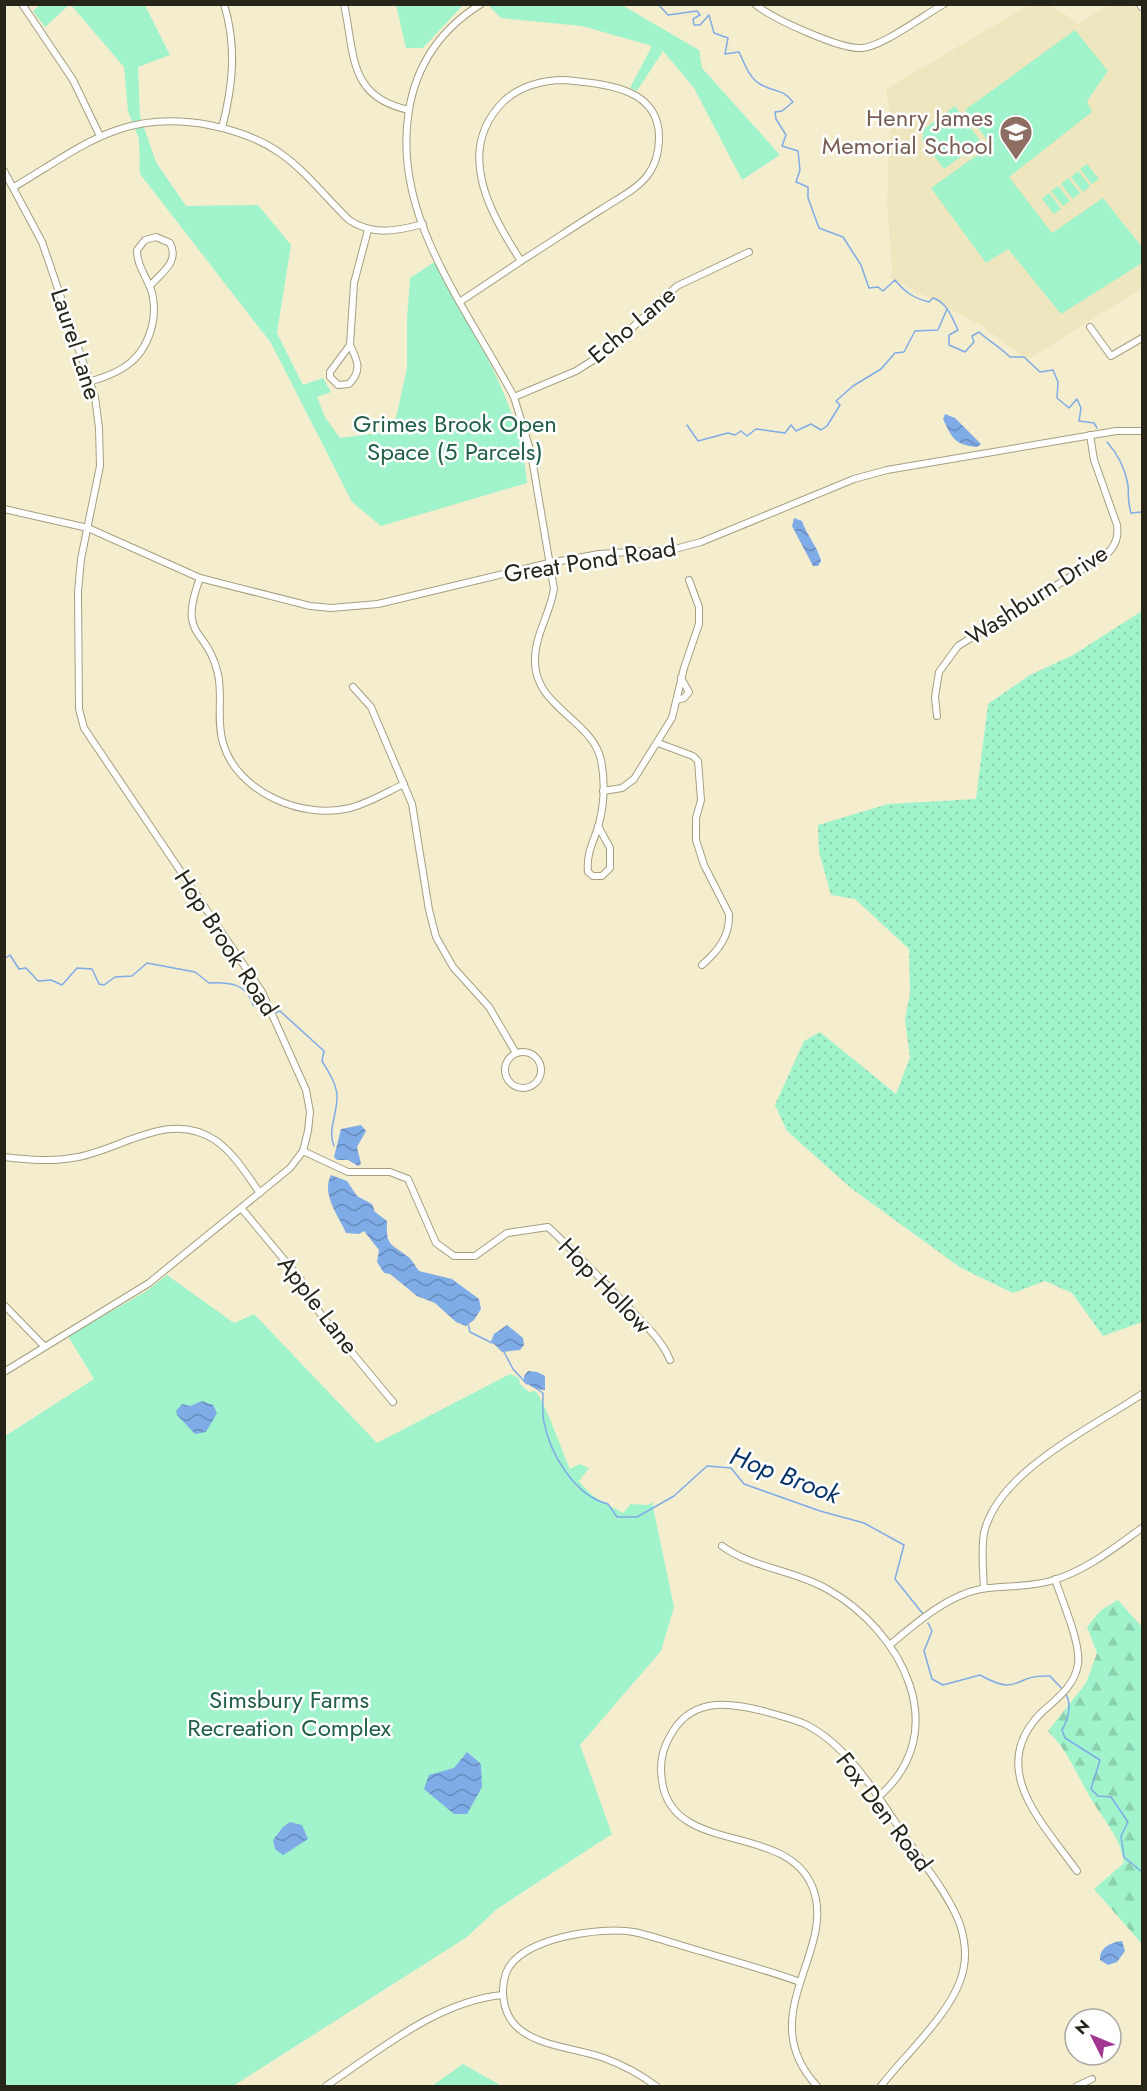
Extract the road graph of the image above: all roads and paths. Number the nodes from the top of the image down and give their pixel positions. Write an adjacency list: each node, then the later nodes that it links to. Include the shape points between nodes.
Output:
1 (22, 4): 9 (street, via 73,80)
2 (224, 4): 8 (street, via 234,63)
3 (344, 4): 7 (street, via 361,80 375,98)
4 (481, 4): 7 (street, via 434,45 415,82)
5 (755, 4): 6 (street, via 782,21 861,49)
6 (940, 5)
7 (408, 110): 12 (street, via 412,192)
8 (222, 128): 9 (street, via 172,120 127,126); 13 (street, via 256,139 282,154 349,220)
9 (100, 136): 11 (street)
10 (4, 171): 11 (street, Laurel Lane)
11 (14, 187): 21 (street, Laurel Lane, via 42,242)
12 (423, 224): 13 (street, via 384,232); 17 (street)
13 (368, 230): 20 (street, via 354,283)
14 (749, 252): 22 (street, Echo Lane, via 677,286 618,343 576,371)
15 (521, 261): 15 (street, via 646,177 654,165 659,133 652,113 635,94 600,84 543,82 515,93 491,118 478,157 481,182 494,218); 17 (street)
16 (150, 286): 16 (street, via 137,250 145,240 156,237 170,243 174,252 172,261); 21 (street, via 155,315 148,342 128,367)
17 (461, 301): 22 (street)
18 (1090, 327): 19 (street, via 1111,356)
19 (1143, 338)
20 (350, 345): 20 (street, via 330,372 338,385 349,384 358,371)
21 (92, 381): 26 (street, Laurel Lane, via 100,466)
22 (514, 397): 27 (street, via 531,453)
23 (1143, 431): 24 (street, Great Pond Road)
24 (1090, 435): 27 (street, Great Pond Road, via 854,479 675,549 599,554); 31 (street, Washburn Drive, via 1094,460 1117,525 1114,546 1104,556 958,646 939,672)
25 (4, 509): 26 (street, Great Pond Road)
26 (88, 528): 28 (street, Great Pond Road); 38 (street, Hop Brook Road, via 78,592 79,710 84,728 274,1013 306,1090 310,1112)
27 (549, 563): 28 (street, Great Pond Road, via 352,608 310,606); 34 (street, via 554,589 537,643 536,672 549,698 594,742 602,762)
28 (200, 578): 33 (street, via 191,600 191,622 219,675 218,714 223,744 246,780 280,800 316,810 349,808)
29 (689, 580): 32 (street, via 698,602 699,624 672,718)
30 (353, 687): 33 (street, via 371,707)
31 (937, 716)
32 (658, 742): 34 (street, via 628,785); 36 (street, via 694,756 699,763 701,800 696,840 729,920 720,946)
33 (404, 784): 37 (street, via 416,817 436,937 453,967 489,1007)
34 (603, 792): 35 (street)
35 (598, 826): 35 (street, via 586,856 588,872 593,876 602,876 610,868 610,848)
36 (702, 964)
37 (516, 1053): 37 (street, via 507,1061 507,1079 521,1088 533,1086 540,1077 540,1062 532,1054)
38 (303, 1150): 40 (street, Hop Brook Road, via 290,1168); 44 (street, Hop Hollow, via 348,1172 390,1172 408,1179 436,1243 454,1256 474,1256 507,1233 548,1227 648,1329)
39 (4, 1157): 40 (street, via 77,1157 158,1130 179,1127 204,1134 226,1149)
40 (260, 1193): 41 (street, Hop Brook Road)
41 (242, 1209): 43 (street, Hop Brook Road, via 149,1284); 47 (street, Apple Lane, via 296,1273 317,1309)
42 (4, 1305): 43 (street)
43 (44, 1346): 45 (street, Hop Brook Road)
44 (670, 1360)
45 (4, 1372)
46 (1143, 1394): 51 (street, via 1035,1464 1011,1484 984,1533)
47 (393, 1402)
48 (1143, 1528): 50 (street)
49 (722, 1546): 52 (street, via 733,1554 800,1575 828,1589)
50 (1055, 1580): 51 (street, via 1015,1588); 54 (street, via 1078,1663 1074,1680 1029,1728 1017,1754 1018,1770 1020,1784 1032,1807)
51 (984, 1588): 52 (street, via 947,1603)
52 (891, 1644): 53 (street, via 904,1666 916,1725 905,1767)
53 (877, 1798): 55 (street, Fox Den Road, via 842,1754 808,1726 746,1706 711,1704 687,1715 664,1746 662,1781 674,1809 701,1829 779,1852 794,1862 812,1887 818,1912); 62 (street, Fox Den Road, via 948,1900 962,1930 964,1950 964,1966 951,1999)
54 (1077, 1871)
55 (800, 1982): 56 (street, via 632,1932 616,1932 577,1935 533,1946 512,1963); 61 (street, Fox Den Road, via 790,2030 804,2071)
56 (503, 1995): 58 (street, via 458,2004 410,2031); 60 (street, via 510,2018 526,2033 629,2068)
57 (1092, 2079): 63 (street)
58 (335, 2084): 59 (street)
59 (326, 2086)
60 (656, 2086)
61 (817, 2086)
62 (881, 2086)
63 (1077, 2086)

